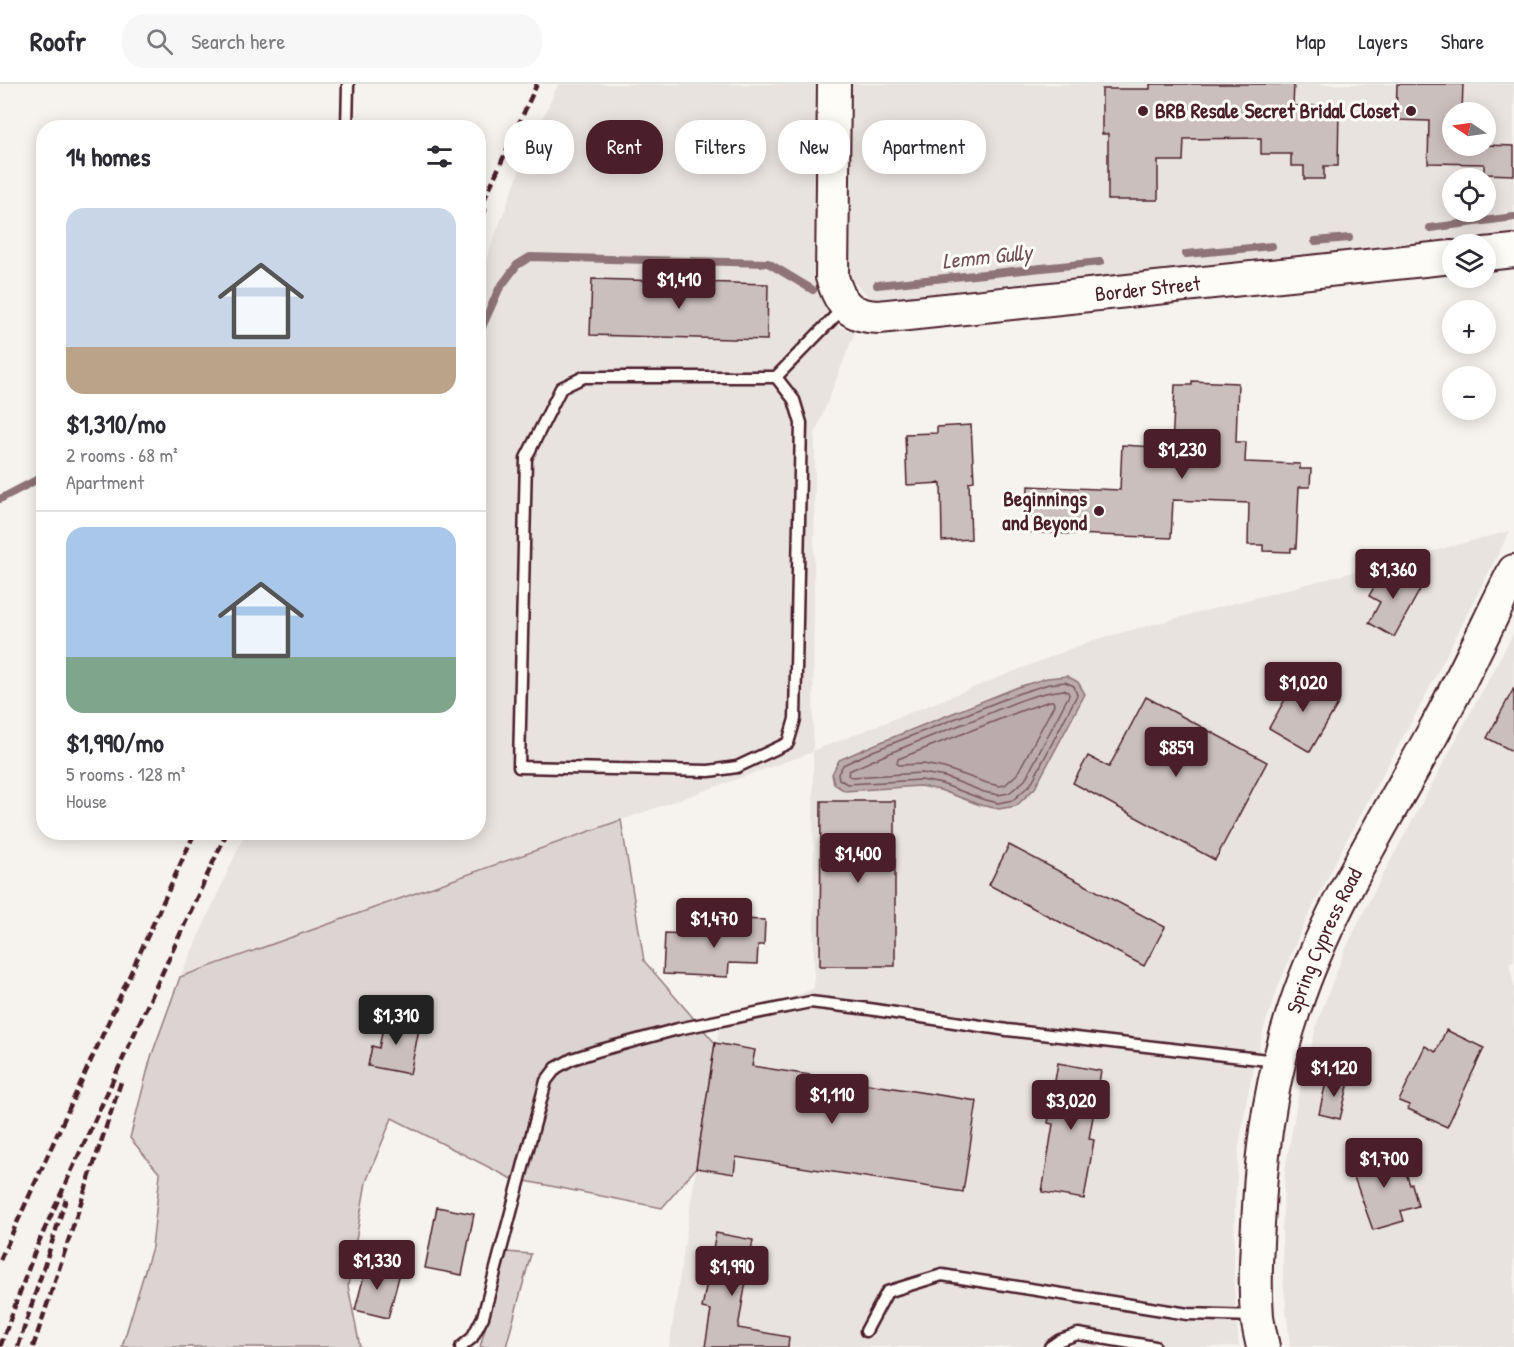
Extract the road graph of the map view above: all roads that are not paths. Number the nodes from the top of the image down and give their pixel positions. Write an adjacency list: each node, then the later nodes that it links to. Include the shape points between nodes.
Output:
1 (348, 84): 3 (lane)
2 (834, 84): 7 (street, via 831,262 835,287)
3 (347, 120)
4 (1514, 251): 5 (street)
5 (1496, 253)
6 (1442, 258): 7 (street, Border Street, via 879,317 856,313)
7 (845, 306): 8 (lane)
8 (776, 377): 8 (lane, via 584,377 561,388 526,458 519,767 710,771 737,767 788,743 795,719 801,423 794,400)
9 (1514, 571): 10 (street, Spring Cypress Road, via 1434,731 1324,935 1298,997)
10 (1278, 1061): 11 (street, Spring Cypress Road, via 1260,1175); 13 (lane, via 1007,1030 810,1002 678,1029 572,1059 556,1068 546,1081 483,1317 472,1338)
11 (1257, 1316): 12 (lane, via 1188,1314 942,1275 887,1292); 16 (street, Spring Cypress Road)
12 (866, 1330)
13 (461, 1347)
14 (1050, 1347): 15 (lane, via 1078,1334)
15 (1155, 1347)
16 (1263, 1347)

